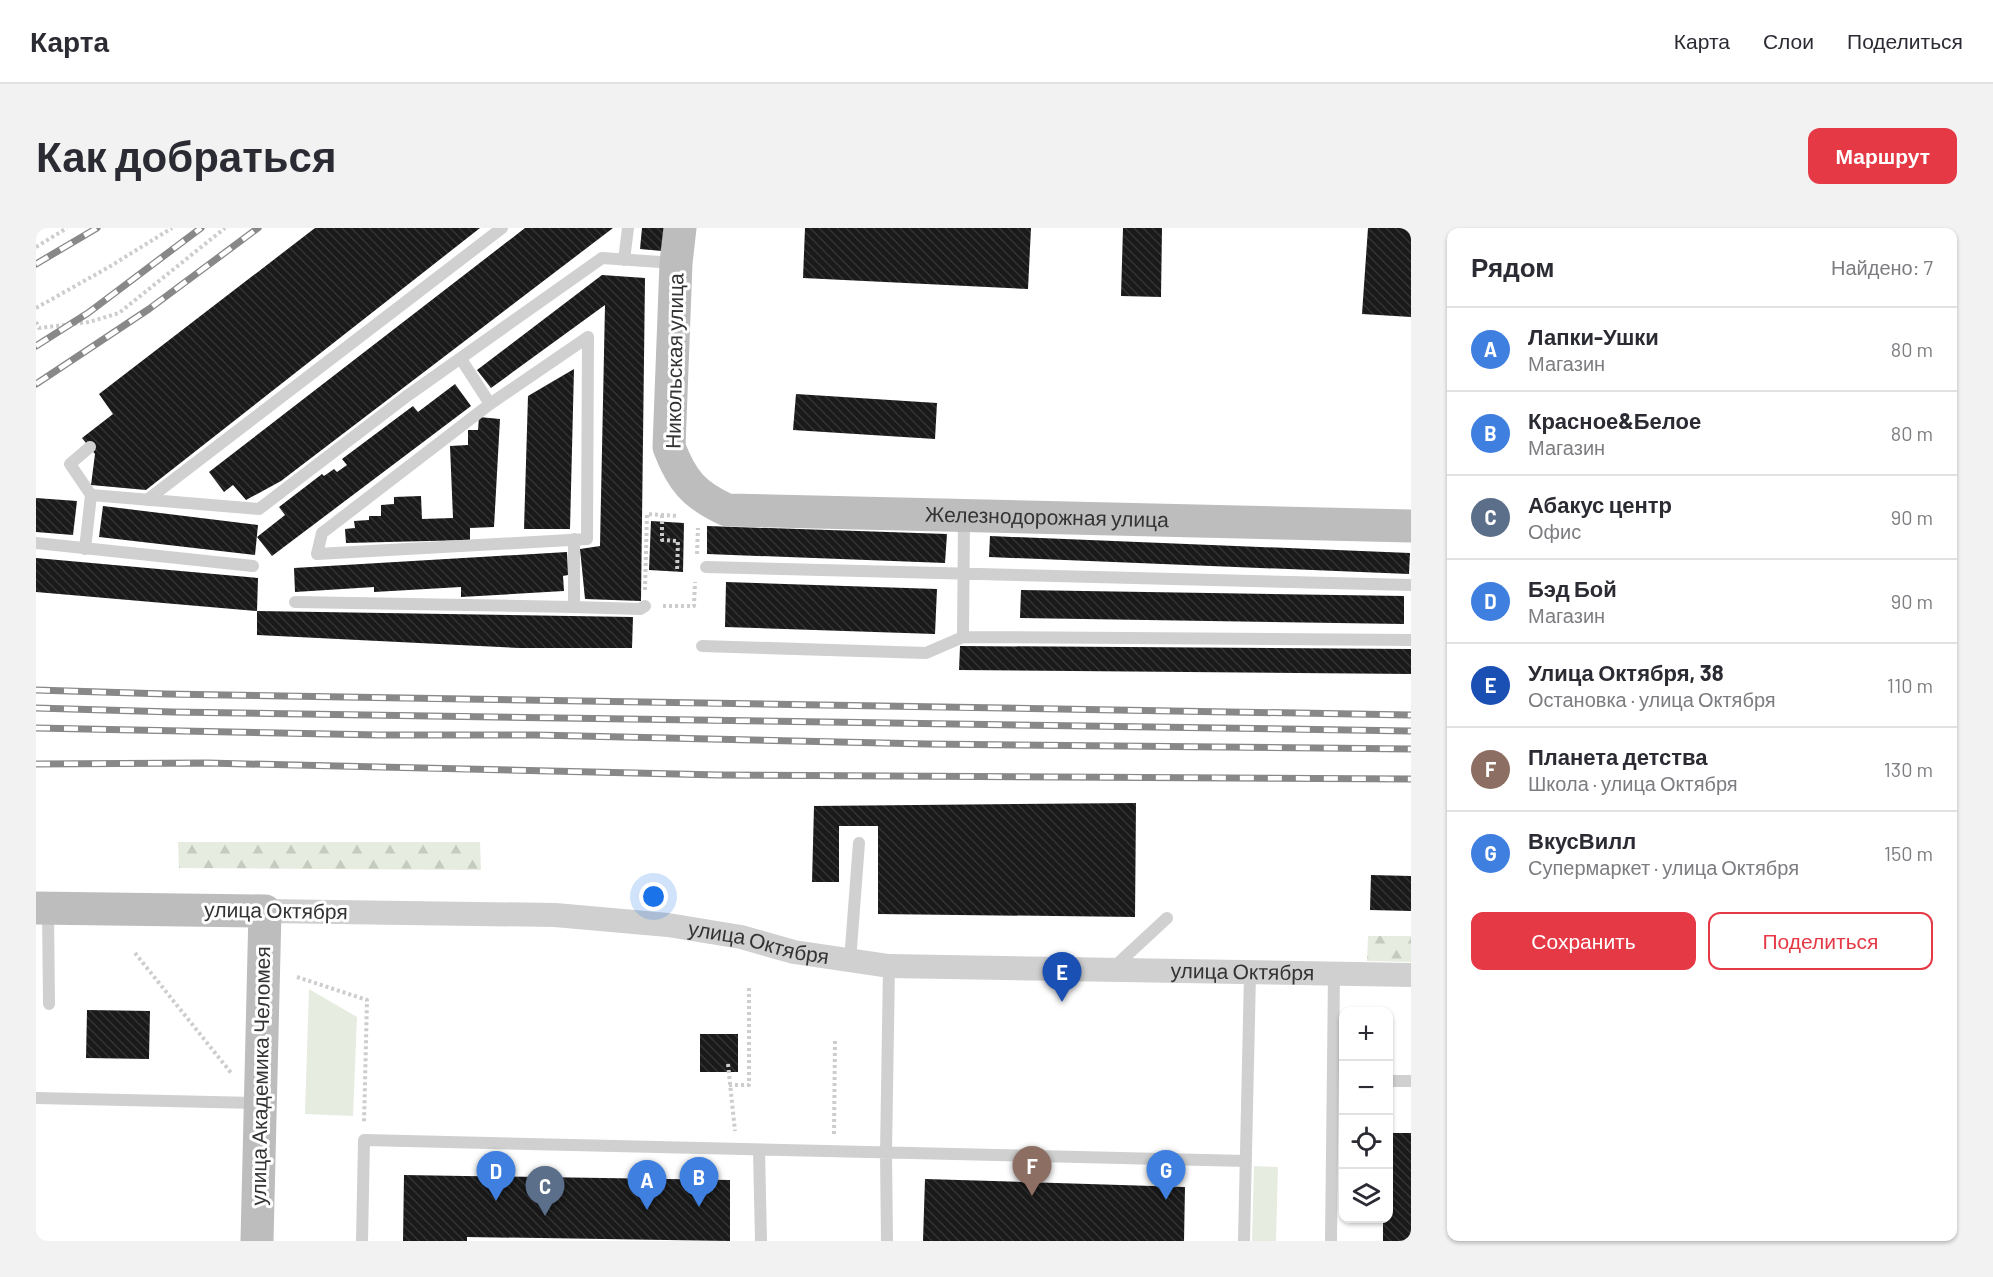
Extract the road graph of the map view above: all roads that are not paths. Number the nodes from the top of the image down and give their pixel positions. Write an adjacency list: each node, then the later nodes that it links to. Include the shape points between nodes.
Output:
1 (502, 228): 10 (lane)
2 (628, 228): 4 (lane)
3 (680, 228): 5 (street, Никольская улица)
4 (624, 260): 5 (lane); 6 (lane, via 602,258)
5 (676, 263): 11 (street, Никольская улица, via 669,447)
6 (461, 358): 7 (lane); 10 (lane, via 259,509)
7 (490, 404): 14 (lane, via 588,337 587,538); 14 (lane, via 322,533 318,554)
8 (90, 447): 9 (lane, via 70,464)
9 (91, 495): 10 (lane); 16 (lane)
10 (147, 500)
11 (695, 502): 12 (street, Железнодорожная улица, via 707,501 728,510)
12 (964, 515): 13 (street, Железнодорожная улица); 19 (lane)
13 (1411, 526)
14 (574, 539): 23 (lane)
15 (36, 543): 16 (lane)
16 (85, 549): 17 (lane)
17 (253, 566)
18 (699, 567): 19 (lane)
19 (963, 574): 20 (lane); 24 (lane)
20 (1411, 585)
21 (295, 602): 23 (lane)
22 (645, 606): 23 (lane)
23 (574, 607)
24 (963, 637): 25 (lane); 26 (lane, via 926,652)
25 (1411, 640)
26 (702, 646)
27 (859, 843): 31 (lane)
28 (42, 908): 29 (street, улица Октября); 37 (lane)
29 (265, 910): 31 (street, улица Октября, via 555,915 657,924 741,937 794,952); 42 (street, улица Академика Челомея)
30 (1167, 918): 33 (lane)
31 (850, 961): 32 (street, улица Октября)
32 (889, 966): 33 (street, улица Октября); 44 (lane)
33 (1110, 971): 34 (street, улица Октября)
34 (1250, 974): 35 (street, улица Октября); 45 (lane)
35 (1334, 974): 36 (street, улица Октября); 38 (lane)
36 (1411, 975)
37 (49, 1004)
38 (1338, 1080): 51 (lane)
39 (1393, 1081): 40 (lane)
40 (1411, 1081)
41 (36, 1098): 42 (lane)
42 (260, 1103): 46 (street, улица Академика Челомея)
43 (759, 1150): 44 (lane); 47 (lane, via 364,1140); 48 (lane)
44 (886, 1152): 45 (lane); 49 (lane)
45 (1246, 1161): 50 (lane)
46 (257, 1241)
47 (362, 1241)
48 (761, 1241)
49 (887, 1241)
50 (1244, 1241)
51 (1331, 1241)

